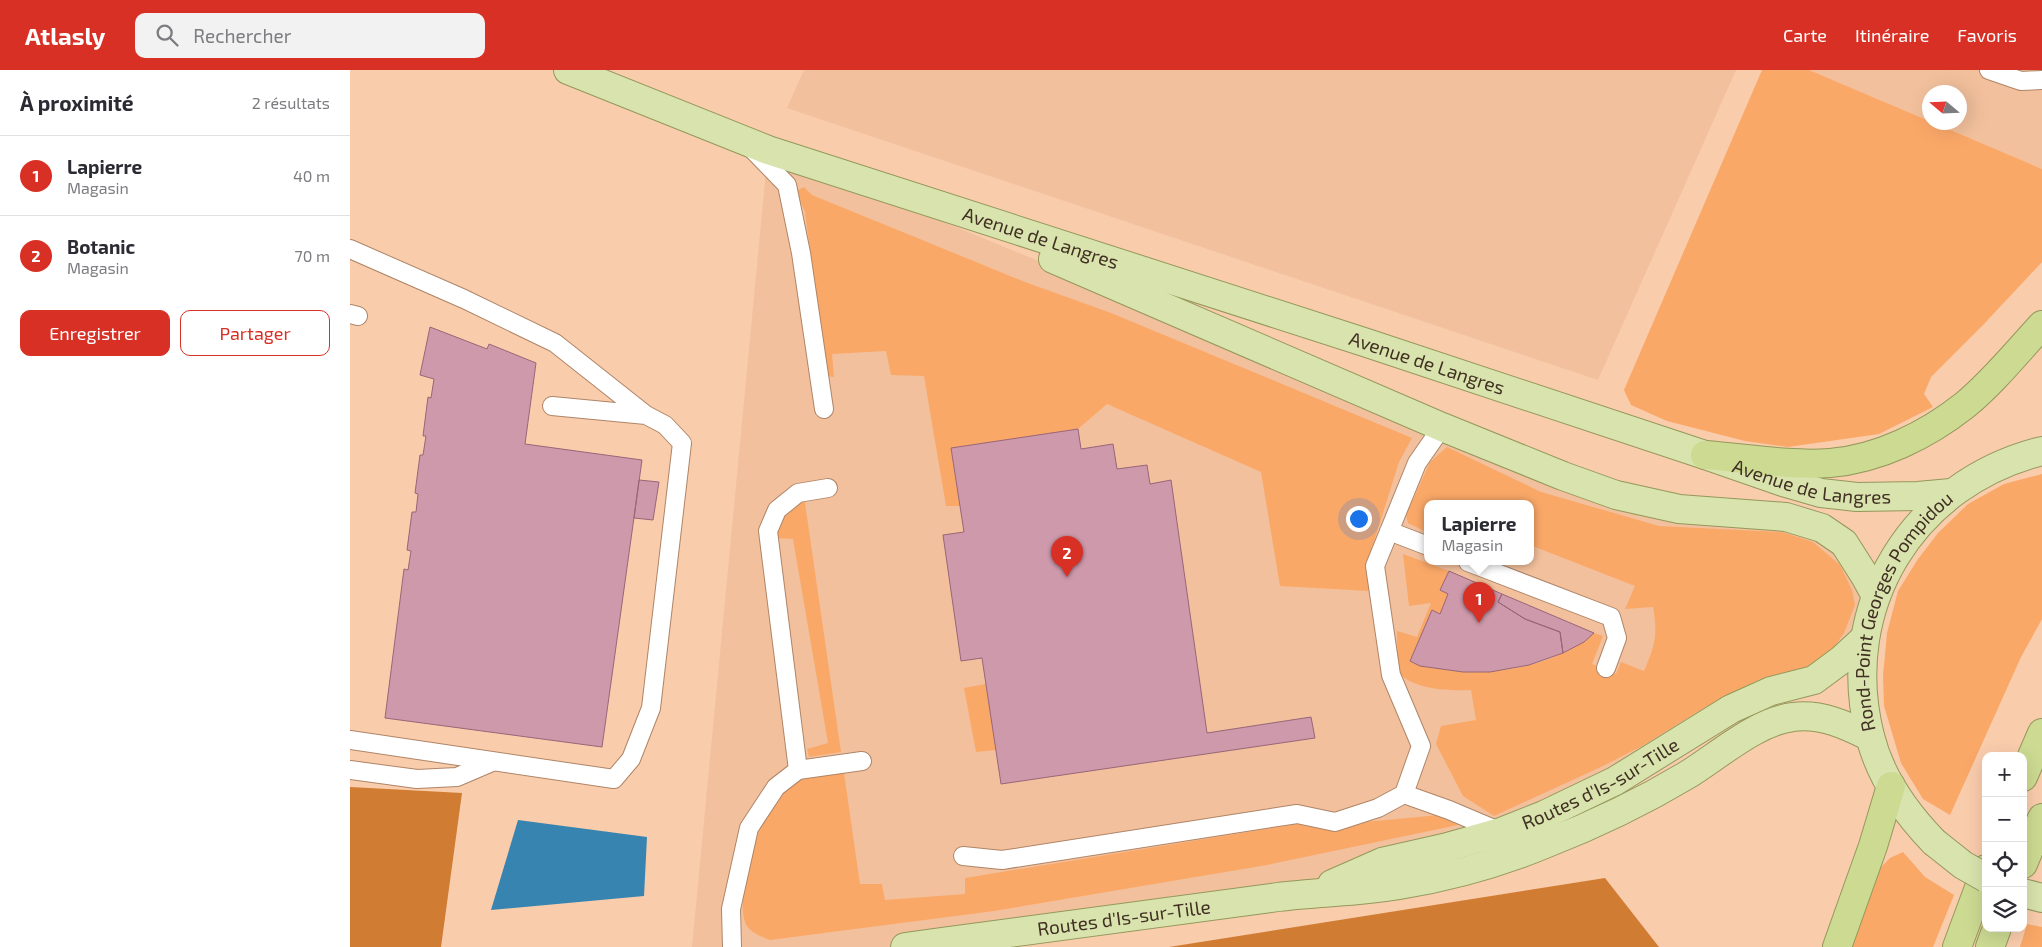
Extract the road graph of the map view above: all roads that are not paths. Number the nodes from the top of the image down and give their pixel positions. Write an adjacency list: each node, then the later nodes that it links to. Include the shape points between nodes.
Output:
1 (568, 70): 4 (main road, Avenue de Langres)
2 (1990, 70): 3 (lane, via 2021,81)
3 (2038, 77)
4 (744, 140): 5 (main road, Avenue de Langres); 9 (lane, via 786,185 801,253)
5 (906, 196): 11 (main road, Avenue de Langres); 13 (main road, Avenue de Langres)
6 (350, 249): 10 (lane, via 555,342)
7 (2042, 325): 13 (highway, via 1965,404 1925,431 1882,452 1830,463)
8 (552, 406): 10 (lane)
9 (824, 409)
10 (646, 416): 26 (lane, via 666,425 682,443 651,708 631,759 614,779)
11 (1442, 427): 16 (lane, via 1417,463); 19 (main road, Avenue de Langres, via 1624,497 1679,510 1771,515 1805,521 1822,528 1844,544)
12 (2042, 451): 15 (main road, Rond-Point Georges Pompidou, via 1987,470)
13 (1705, 454): 15 (main road, Avenue de Langres, via 1821,493 1865,497)
14 (828, 488): 29 (lane, via 798,492 777,510 768,531)
15 (1951, 493): 19 (main road, Rond-Point Georges Pompidou, via 1914,529 1886,572)
16 (1389, 531): 17 (lane); 31 (lane, via 1375,566 1388,657 1391,675 1421,746)
17 (1424, 544)
18 (1476, 565): 21 (lane, via 1611,617 1617,638)
19 (1876, 596): 20 (main road, Rond-Point Georges Pompidou)
20 (1865, 638): 23 (main road, Rond-Point Georges Pompidou, via 1863,696); 33 (main road, Routes d'Is-sur-Tille, via 1814,680 1749,700 1615,781)
21 (1606, 668)
22 (2042, 733): 27 (highway)
23 (1870, 737): 30 (main road, Rond-Point Georges Pompidou); 38 (main road, Routes d'Is-sur-Tille, via 1818,717 1780,719 1657,792 1543,845 1450,875 1398,886)
24 (350, 740): 26 (lane)
25 (862, 761): 29 (lane)
26 (493, 762): 28 (lane, via 458,777 417,779)
27 (2027, 768)
28 (350, 770)
29 (798, 770): 42 (lane, via 776,787 749,828 731,909)
30 (1891, 786): 36 (main road, Rond-Point Georges Pompidou, bridge, via 1934,842); 44 (highway)
31 (1404, 794): 33 (lane); 35 (lane, via 1378,808 1335,822 1297,814 1002,860)
32 (2042, 818): 34 (highway)
33 (1501, 832): 38 (main road, Routes d'Is-sur-Tille, via 1382,862)
34 (2027, 854)
35 (964, 856)
36 (1982, 876)
37 (1982, 880): 45 (highway)
38 (1315, 892): 43 (main road, Routes d'Is-sur-Tille)
39 (2027, 894): 40 (main road)
40 (2042, 898)
41 (1996, 932): 46 (highway)
42 (732, 947)
43 (905, 947)
44 (1837, 947)
45 (1957, 947)
46 (1990, 947)

